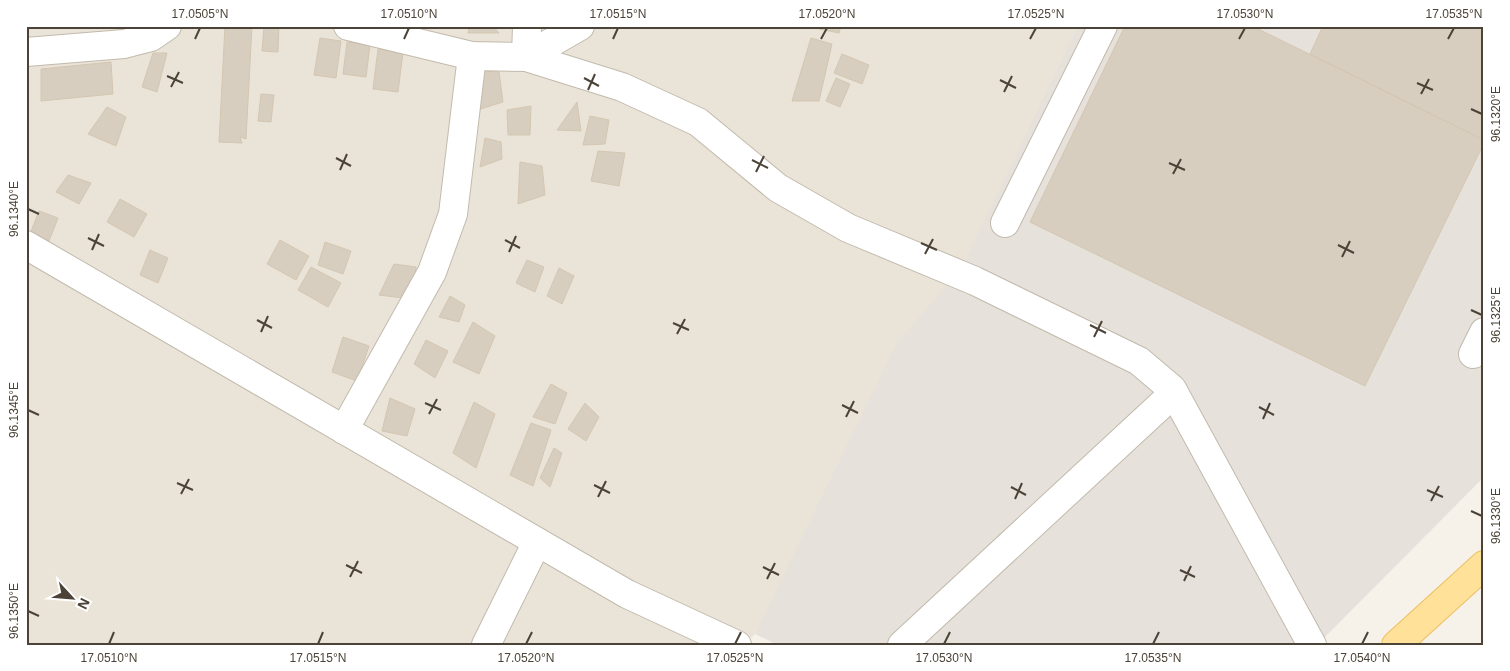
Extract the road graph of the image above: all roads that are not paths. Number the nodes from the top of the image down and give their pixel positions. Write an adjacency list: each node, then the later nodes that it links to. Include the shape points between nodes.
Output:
1 (167, 26): 6 (street, via 151,37 124,44)
2 (348, 26): 7 (street)
3 (527, 26): 8 (street)
4 (580, 26): 8 (street)
5 (1103, 26): 9 (street)
6 (26, 52)
7 (472, 56): 8 (street); 12 (street, via 453,214 432,272)
8 (526, 57): 11 (street, via 622,87 698,122 778,188 848,228 975,281 1139,360)
9 (1005, 223)
10 (26, 245): 12 (street)
11 (1174, 393): 17 (street); 18 (street)
12 (344, 430): 13 (street)
13 (537, 542): 15 (street); 16 (street, via 628,594)
14 (1484, 565): 19 (main road)
15 (486, 645)
16 (737, 645)
17 (902, 645)
18 (1312, 645)
19 (1396, 645)

